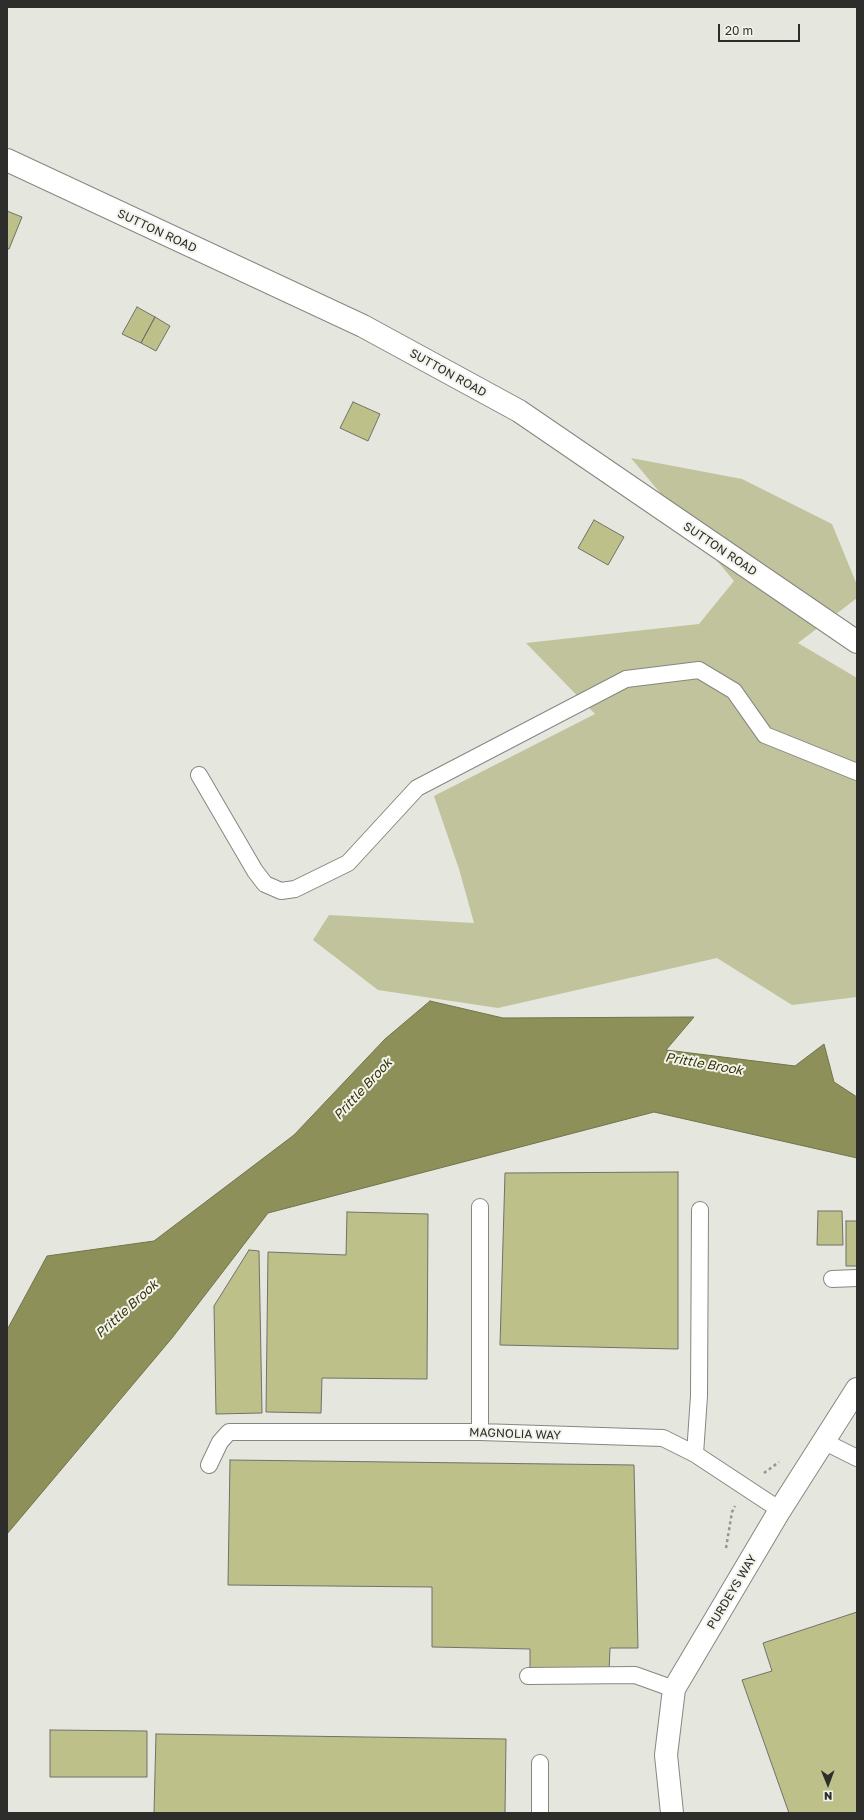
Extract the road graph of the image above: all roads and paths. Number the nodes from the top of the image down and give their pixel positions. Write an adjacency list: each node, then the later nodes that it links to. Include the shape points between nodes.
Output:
1 (7, 160): 2 (street, SUTTON ROAD, via 363,326 519,412)
2 (857, 642)
3 (857, 772): 4 (lane, via 765,735 734,691 699,670 626,679 417,788 348,863 295,889 281,890 265,884 255,871)
4 (199, 775)
5 (480, 1207): 10 (lane)
6 (700, 1210): 12 (lane, via 699,1396)
7 (857, 1278): 8 (lane)
8 (832, 1279)
9 (857, 1389): 11 (street, PURDEYS WAY)
10 (480, 1432): 12 (lane, MAGNOLIA WAY, via 663,1438); 14 (lane, MAGNOLIA WAY, via 229,1432 220,1442)
11 (823, 1441): 13 (lane); 15 (street, PURDEYS WAY)
12 (695, 1454): 15 (lane, MAGNOLIA WAY)
13 (857, 1458)
14 (209, 1465)
15 (780, 1510): 17 (street, PURDEYS WAY)
16 (528, 1676): 17 (lane, via 635,1675)
17 (674, 1689): 20 (street, PURDEYS WAY, via 666,1755)
18 (540, 1763): 19 (lane)
19 (540, 1813)
20 (672, 1813)

